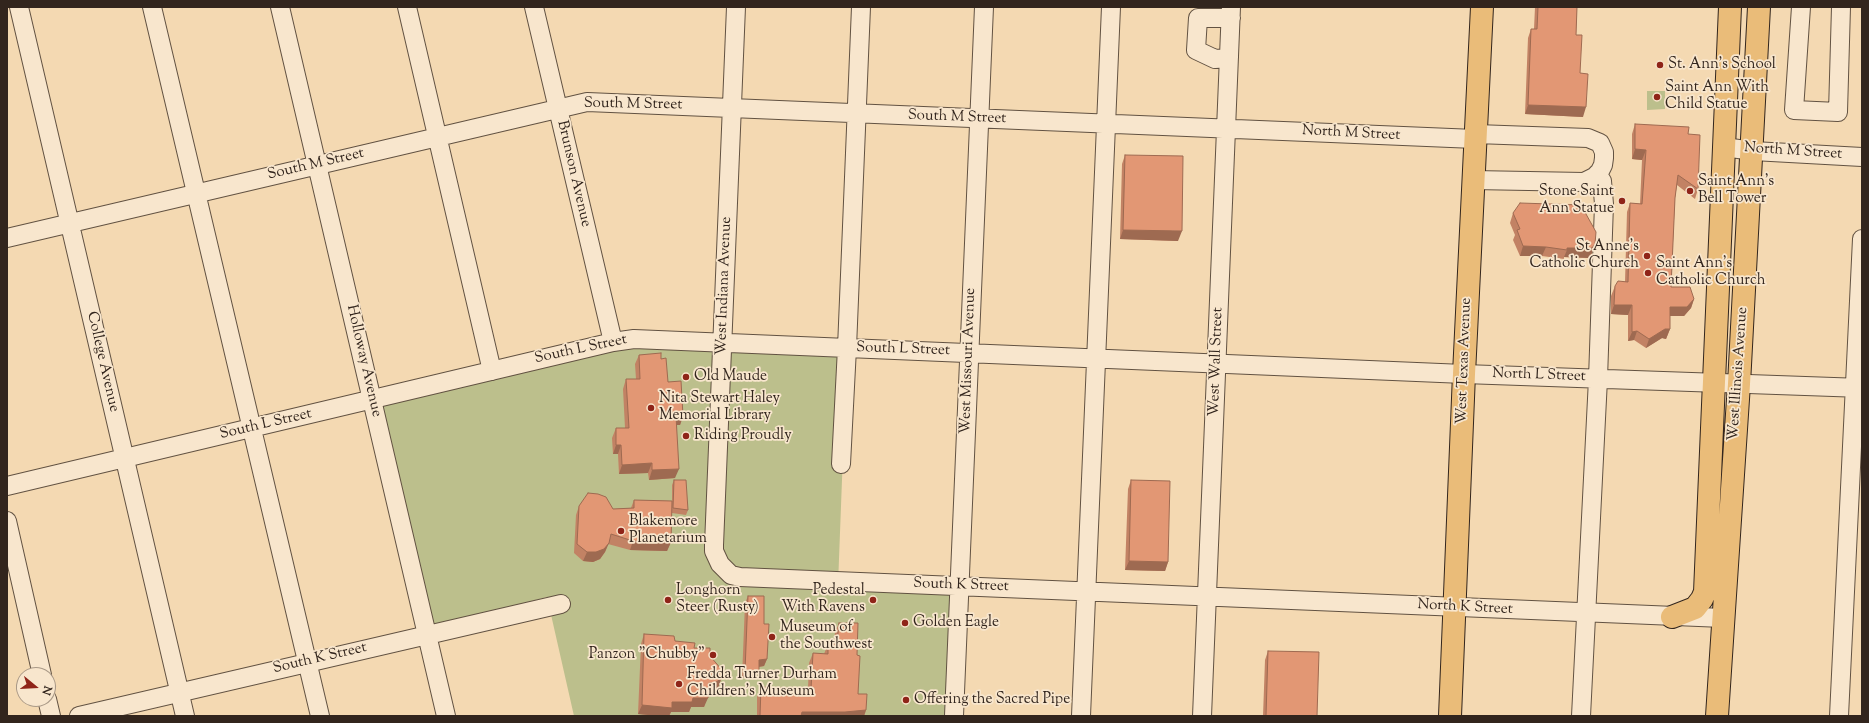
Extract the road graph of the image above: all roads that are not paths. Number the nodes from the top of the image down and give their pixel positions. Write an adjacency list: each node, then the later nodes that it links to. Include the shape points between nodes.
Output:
1 (19, 7): 32 (street, College Avenue)
2 (152, 7): 31 (street)
3 (280, 7): 28 (street, Holloway Avenue)
4 (407, 7): 24 (street)
5 (534, 7): 17 (street, Brunson Avenue)
6 (736, 7): 18 (street, West Indiana Avenue)
7 (861, 7): 19 (street)
8 (984, 7): 20 (street, West Missouri Avenue)
9 (1111, 7): 21 (street)
10 (1482, 7): 23 (main road, West Texas Avenue)
11 (1730, 7): 25 (main road, West Illinois Avenue)
12 (1759, 7): 26 (main road, West Illinois Avenue)
13 (1801, 7): 14 (street, via 1794,110 1838,112)
14 (1841, 7)
15 (1231, 13): 16 (street, West Wall Street); 16 (street, via 1198,18 1196,50 1215,58)
16 (1229, 58): 22 (street, West Wall Street)
17 (557, 108): 18 (street, South M Street, via 587,102); 24 (street, South M Street); 35 (street, Brunson Avenue)
18 (732, 108): 19 (street, South M Street); 36 (street, West Indiana Avenue)
19 (857, 114): 20 (street, South M Street); 37 (street)
20 (979, 119): 21 (street, South M Street); 38 (street, West Missouri Avenue)
21 (1106, 123): 22 (street, South M Street); 39 (street)
22 (1226, 128): 23 (street, North M Street); 40 (street, West Wall Street)
23 (1475, 136): 29 (street, North M Street, via 1593,139 1600,143 1604,152 1603,165); 30 (main road, West Texas Avenue)
24 (437, 137): 28 (street, South M Street); 41 (street)
25 (1724, 147): 26 (street, North M Street); 44 (main road, West Illinois Avenue)
26 (1753, 151): 27 (street, North M Street); 45 (main road, West Illinois Avenue)
27 (1862, 156)
28 (317, 165): 31 (street, South M Street); 47 (street, Holloway Avenue)
29 (1597, 174): 30 (street, via 1591,179 1578,182); 43 (street, via 1602,181 1604,204)
30 (1473, 180): 42 (main road, West Texas Avenue)
31 (196, 193): 32 (street, South M Street); 48 (street)
32 (69, 224): 33 (street, South M Street); 49 (street, College Avenue)
33 (7, 238)
34 (1862, 239): 46 (street)
35 (613, 342): 36 (street, South L Street, via 634,339); 41 (street, South L Street)
36 (722, 343): 37 (street, South L Street); 53 (street, West Indiana Avenue, via 714,545 714,553)
37 (848, 348): 38 (street, South L Street); 50 (street)
38 (969, 352): 39 (street, South L Street); 54 (street, West Missouri Avenue)
39 (1096, 358): 40 (street, South L Street); 55 (street)
40 (1217, 363): 42 (street, North L Street); 56 (street, West Wall Street)
41 (492, 371): 47 (street, South L Street)
42 (1464, 374): 43 (street, North L Street); 58 (main road, West Texas Avenue)
43 (1598, 379): 44 (street, North L Street); 59 (street)
44 (1716, 383): 45 (street, North L Street); 60 (main road, West Illinois Avenue, via 1705,592 1695,608)
45 (1739, 384): 46 (street, North L Street); 61 (main road, West Illinois Avenue)
46 (1858, 388): 76 (street)
47 (372, 400): 48 (street, South L Street); 62 (street, Holloway Avenue)
48 (251, 428): 49 (street, South L Street); 63 (street)
49 (124, 458): 51 (street, South L Street); 65 (street, College Avenue)
50 (841, 464)
51 (7, 486)
52 (7, 521): 64 (street)
53 (720, 564): 54 (street, South K Street, via 731,574 740,577)
54 (959, 586): 55 (street, South K Street); 70 (street, West Missouri Avenue)
55 (1085, 591): 56 (street, South K Street); 71 (street)
56 (1207, 596): 58 (street, North K Street); 72 (street, West Wall Street)
57 (561, 604): 62 (street, South K Street)
58 (1455, 607): 59 (street, North K Street); 73 (main road, West Texas Avenue)
59 (1587, 613): 60 (street, North K Street); 74 (street)
60 (1672, 617): 61 (street, North K Street)
61 (1722, 618): 75 (main road, West Illinois Avenue)
62 (427, 635): 63 (street, South K Street); 69 (street, Holloway Avenue)
63 (307, 662): 65 (street, South K Street); 68 (street)
64 (40, 667)
65 (180, 692): 66 (street, South K Street); 67 (street, College Avenue)
66 (79, 716)
67 (185, 716)
68 (320, 716)
69 (446, 716)
70 (954, 716)
71 (1081, 716)
72 (1202, 716)
73 (1450, 716)
74 (1581, 716)
75 (1717, 716)
76 (1840, 716)

